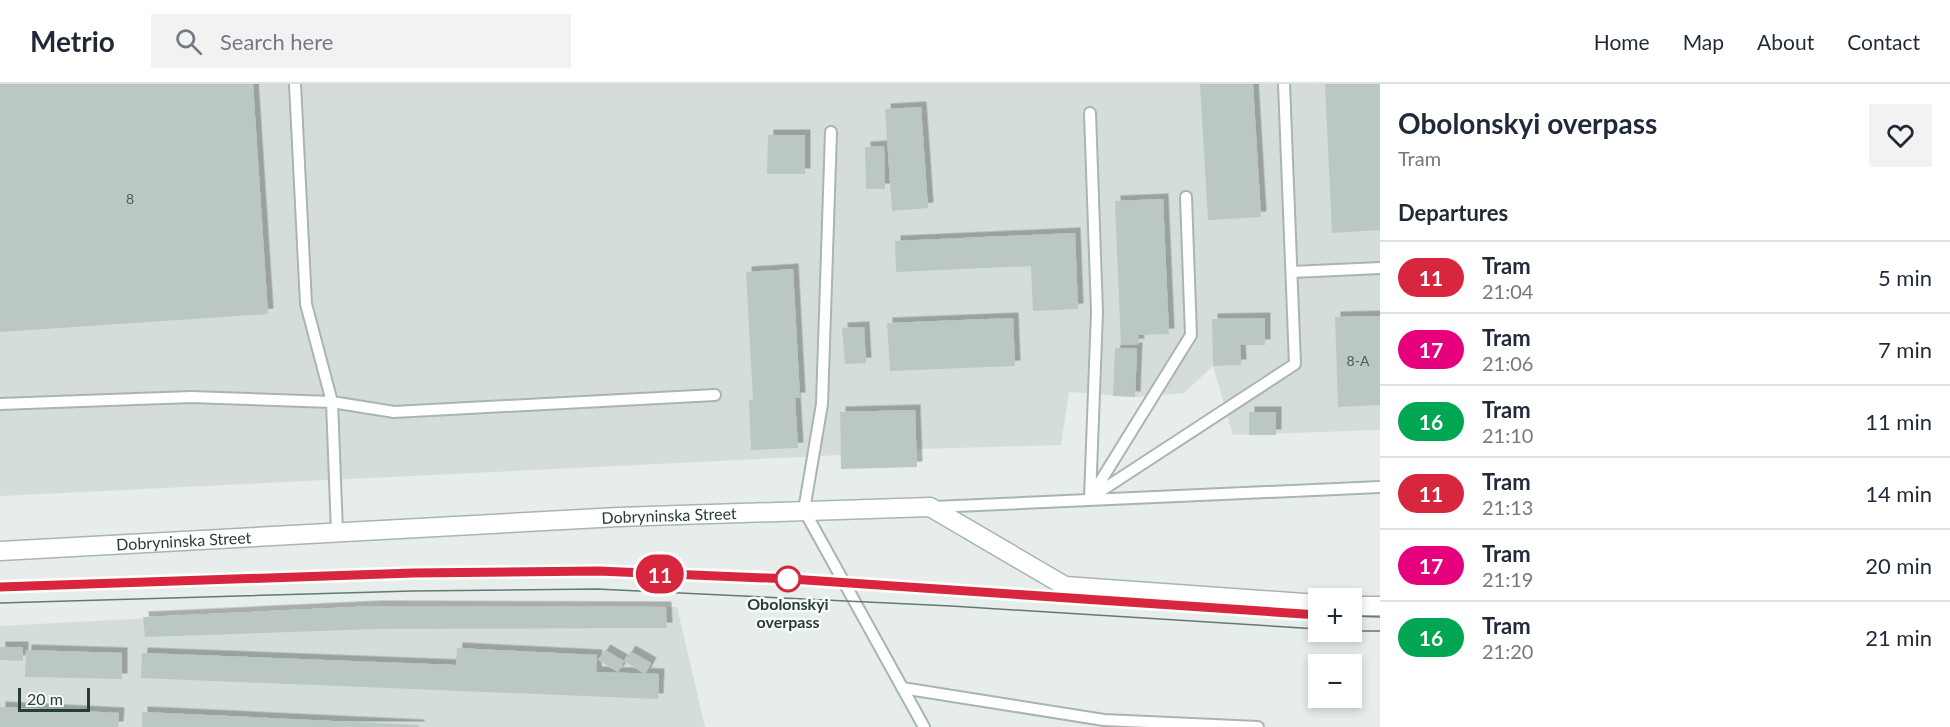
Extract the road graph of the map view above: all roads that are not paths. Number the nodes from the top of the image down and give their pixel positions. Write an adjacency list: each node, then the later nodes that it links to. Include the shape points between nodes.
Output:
1 (295, 84): 9 (lane, via 306,304)
2 (1284, 84): 7 (lane)
3 (1090, 113): 12 (lane, via 1097,312)
4 (831, 132): 14 (lane, via 822,404)
5 (1186, 197): 12 (lane, via 1191,335)
6 (1380, 268): 7 (lane)
7 (1292, 272): 12 (lane, via 1295,364)
8 (715, 395): 9 (lane, via 394,412)
9 (332, 402): 10 (lane, via 191,397); 15 (lane)
10 (0, 404)
11 (1380, 487): 12 (lane)
12 (1090, 498): 13 (lane)
13 (930, 507): 14 (street, Dobryninska Street); 17 (street, via 1065,586)
14 (804, 510): 15 (street, Dobryninska Street); 20 (lane)
15 (337, 532): 16 (street, Dobryninska Street)
16 (0, 551)
17 (1308, 603)
18 (1362, 606): 19 (street)
19 (1380, 606)
20 (902, 688): 21 (lane); 22 (lane, via 1104,720)
21 (924, 727)
22 (1258, 727)

